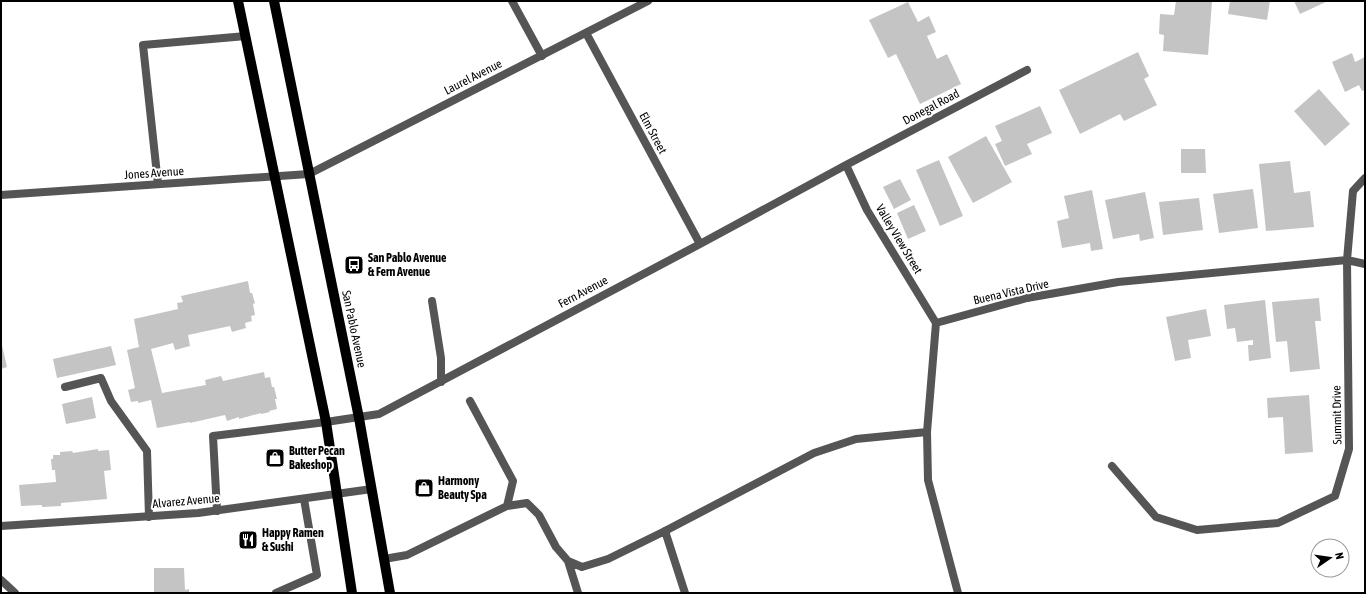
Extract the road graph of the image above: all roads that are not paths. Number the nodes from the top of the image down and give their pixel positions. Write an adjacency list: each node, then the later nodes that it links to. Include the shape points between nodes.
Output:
1 (238, 1): 6 (main road)
2 (274, 1): 10 (main road, San Pablo Avenue)
3 (512, 1): 7 (street)
4 (648, 1): 5 (street, Laurel Avenue)
5 (586, 33): 7 (street, Laurel Avenue); 15 (street, Elm Street)
6 (246, 36): 11 (main road); 13 (street, via 143,45)
7 (542, 56): 10 (street, Laurel Avenue)
8 (1027, 70): 9 (street, Donegal Road)
9 (846, 165): 15 (street, Fern Avenue); 19 (street, Valley View Street, via 867,210)
10 (309, 174): 11 (street, Jones Avenue); 23 (main road, San Pablo Avenue)
11 (276, 177): 13 (street, Jones Avenue); 24 (main road)
12 (1365, 178): 16 (street, Summit Drive, via 1353,191)
13 (158, 184): 14 (street, Jones Avenue)
14 (1, 195)
15 (700, 244): 20 (street, Fern Avenue)
16 (1346, 260): 17 (street, Buena Vista Drive); 19 (street, Buena Vista Drive, via 1118,282 1027,298); 26 (street, Summit Drive, via 1349,449 1335,496 1278,523 1197,530 1156,517)
17 (1365, 264)
18 (432, 301): 20 (street, via 441,358)
19 (936, 323): 25 (street)
20 (441, 382): 23 (street, Fern Avenue, via 380,414)
21 (65, 387): 32 (street, via 101,378 111,401 147,451)
22 (470, 401): 30 (street, via 512,481)
23 (359, 418): 24 (street, Fern Avenue); 27 (main road, San Pablo Avenue)
24 (326, 422): 28 (main road); 31 (street, Fern Avenue, via 213,436)
25 (927, 432): 34 (street, via 856,439 814,453); 44 (street, via 928,480)
26 (1112, 466)
27 (372, 489): 28 (street, Alvarez Avenue); 35 (main road, San Pablo Avenue)
28 (338, 494): 29 (street, Alvarez Avenue); 40 (main road)
29 (304, 499): 31 (street, Alvarez Avenue); 39 (street, via 317,575)
30 (507, 506): 35 (street, via 407,555); 36 (street, via 527,503 539,515 556,547)
31 (217, 511): 32 (street, Alvarez Avenue)
32 (149, 517): 33 (street, Alvarez Avenue)
33 (1, 526)
34 (665, 532): 36 (street, via 608,559 582,567); 43 (street)
35 (384, 559): 41 (main road, San Pablo Avenue)
36 (568, 561): 42 (street)
37 (1, 580): 38 (street)
38 (15, 593)
39 (276, 593)
40 (352, 593)
41 (390, 593)
42 (578, 593)
43 (686, 593)
44 (958, 593)

